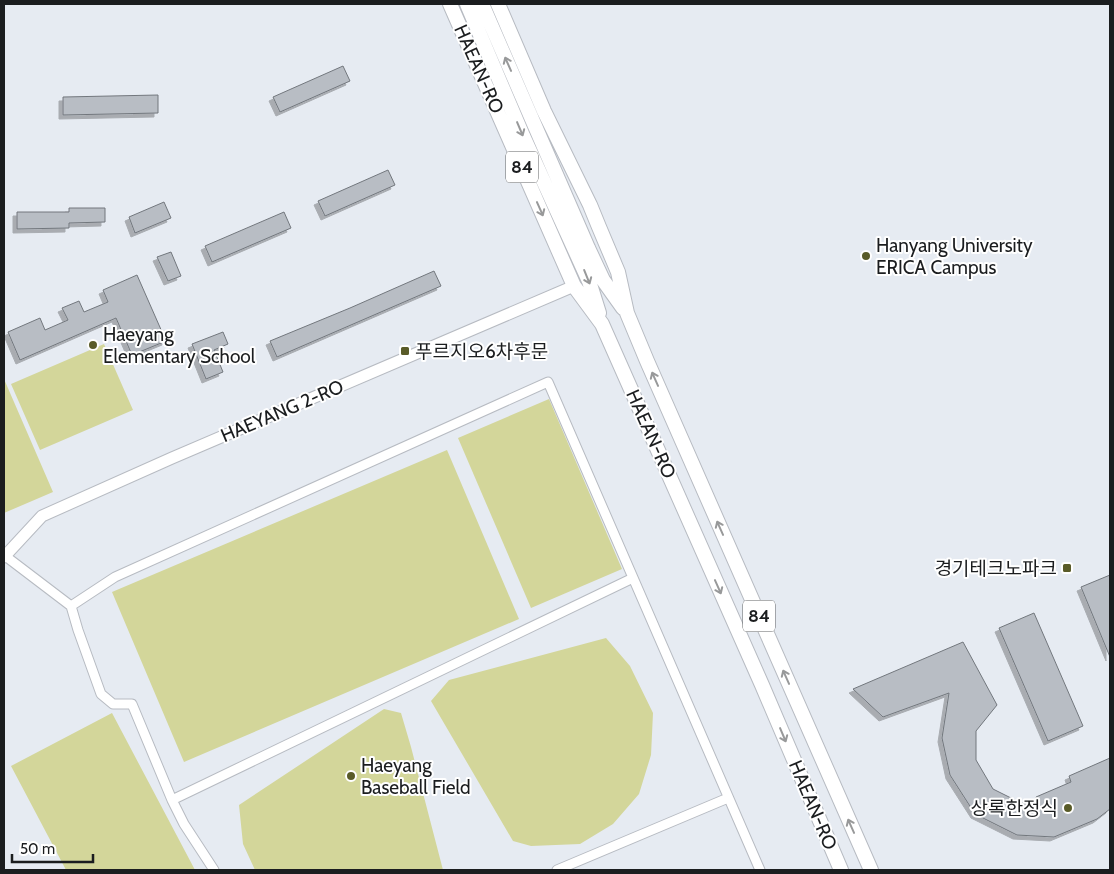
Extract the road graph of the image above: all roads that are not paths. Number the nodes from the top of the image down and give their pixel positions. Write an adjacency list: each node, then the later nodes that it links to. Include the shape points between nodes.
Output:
1 (450, 4): 5 (main road, HAEAN-RO / 84, one-way to 5)
2 (467, 4): 7 (main road, one-way to 7, via 589,281)
3 (482, 4): 6 (main road, one-way to 3, via 603,280)
4 (498, 4): 6 (main road, HAEAN-RO / 84, via 618,272)
5 (574, 286): 7 (main road, HAEAN-RO / 84); 8 (street, HAEYANG 2-RO, via 42,516)
6 (627, 313): 17 (main road, HAEAN-RO / 84, one-way to 6)
7 (602, 324): 16 (main road, HAEAN-RO / 84, one-way to 16)
8 (4, 556): 10 (street)
9 (633, 578): 10 (street, via 548,382 115,577); 11 (street); 12 (street)
10 (70, 606): 12 (street, via 102,694 113,704 132,704)
11 (728, 798): 14 (street); 15 (street)
12 (172, 800): 13 (street)
13 (214, 870)
14 (557, 870)
15 (760, 870)
16 (842, 870)
17 (870, 870)

